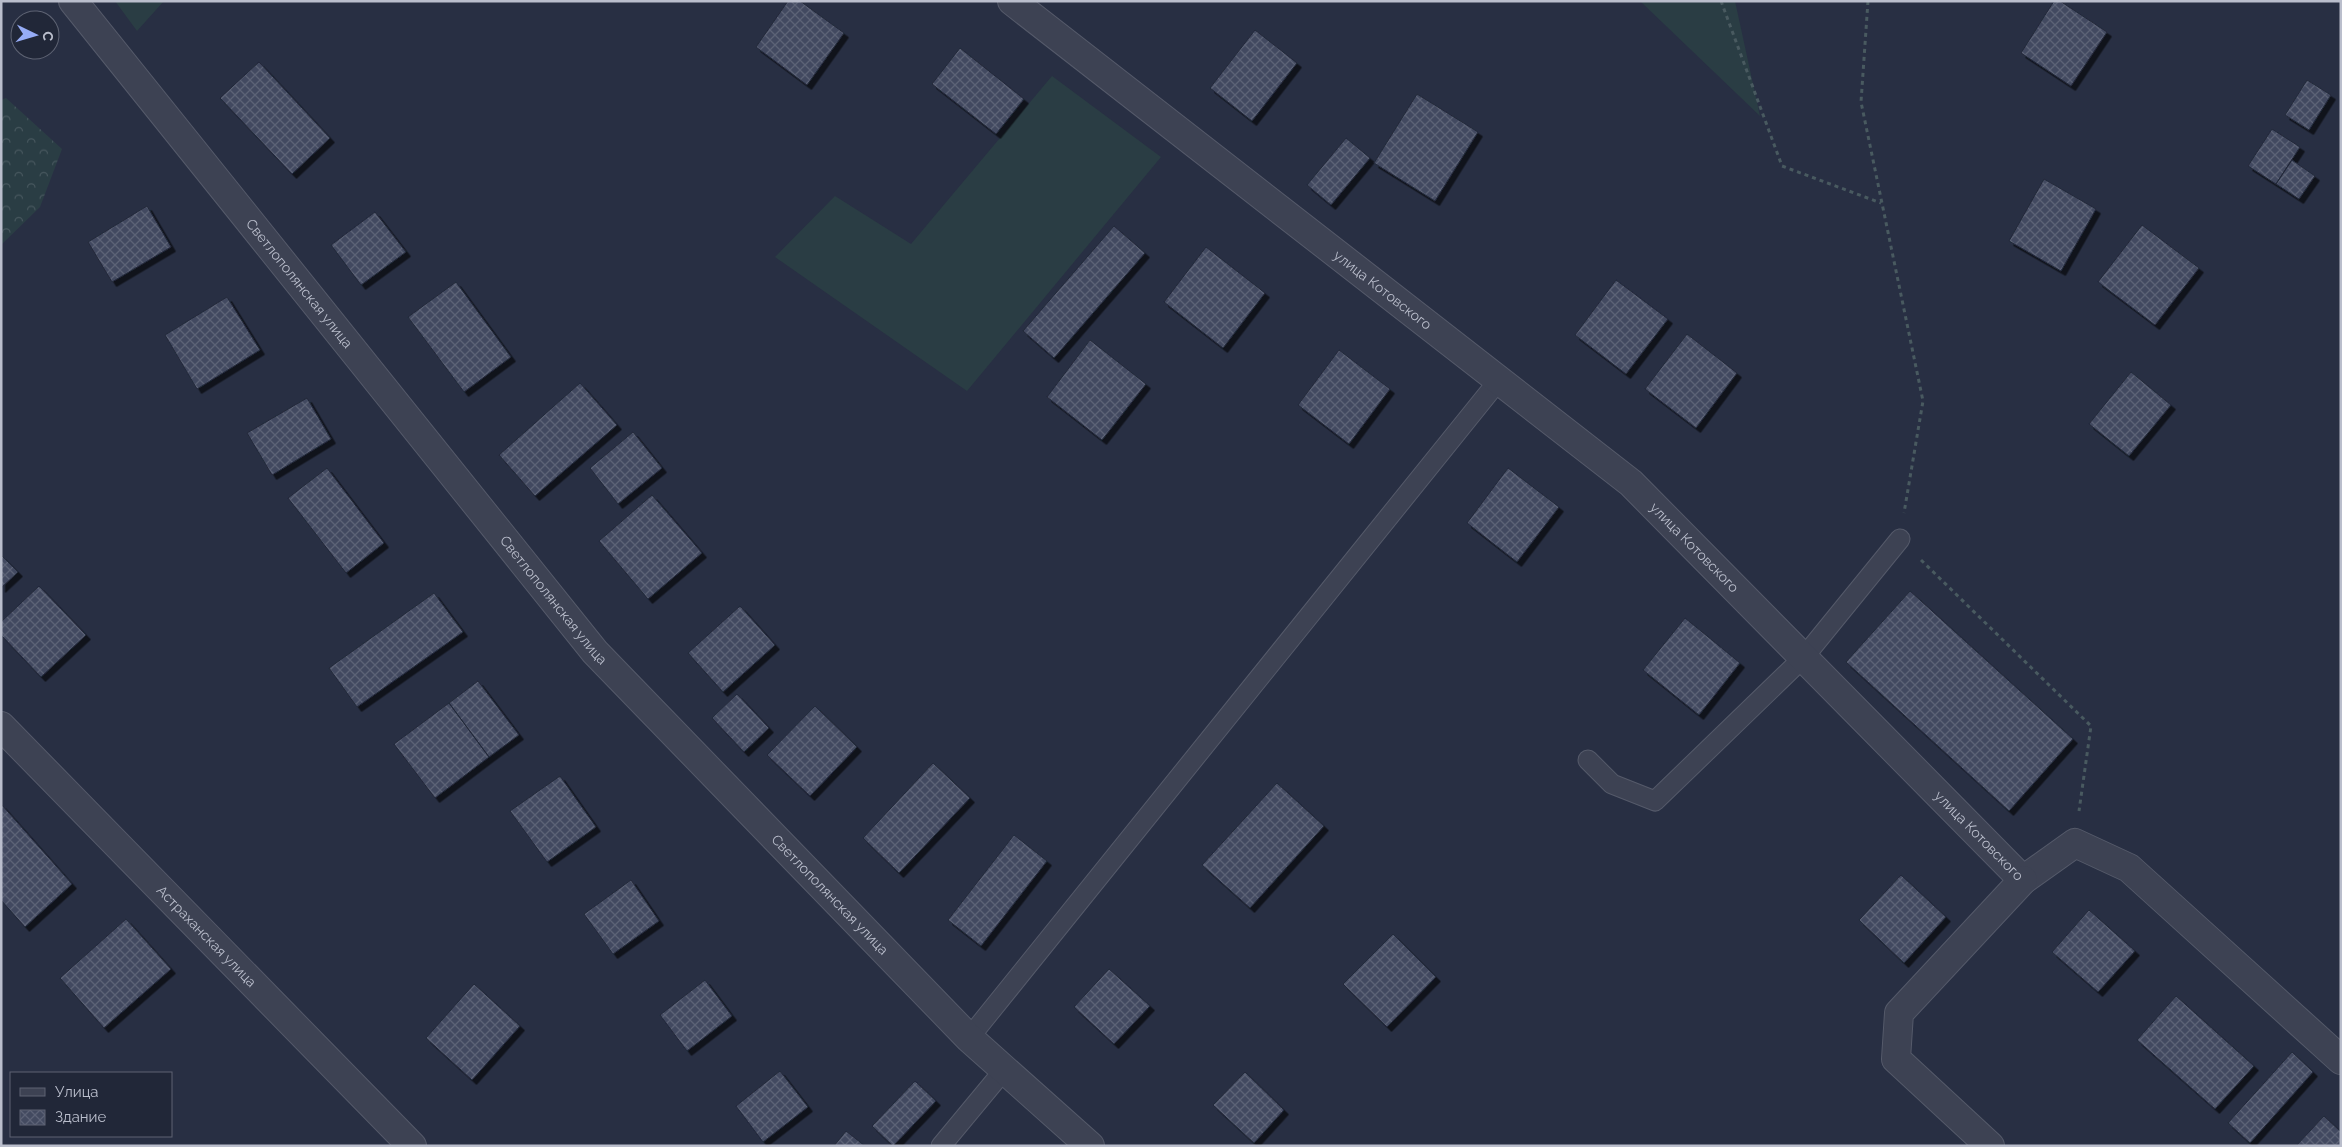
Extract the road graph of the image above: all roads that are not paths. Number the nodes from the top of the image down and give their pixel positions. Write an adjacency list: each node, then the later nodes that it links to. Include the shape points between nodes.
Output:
1 (73, 1): 9 (street, Светлополянская улица, via 595,652)
2 (1012, 1): 3 (street, улица Котовского)
3 (1499, 380): 5 (street, улица Котовского, via 1631,483); 9 (lane)
4 (1900, 539): 5 (lane)
5 (1804, 657): 7 (lane, via 1655,801 1612,784); 8 (street, улица Котовского)
6 (1, 726): 12 (street, Астраханская улица)
7 (1588, 760)
8 (2023, 880): 10 (street, улица Котовского, via 2075,843 2129,868); 15 (street, via 1898,1013 1896,1059)
9 (969, 1038): 11 (street, Светлополянская улица)
10 (2341, 1060)
11 (1004, 1070): 13 (lane); 14 (street, Светлополянская улица)
12 (412, 1146)
13 (941, 1146)
14 (1090, 1146)
15 (1990, 1146)

